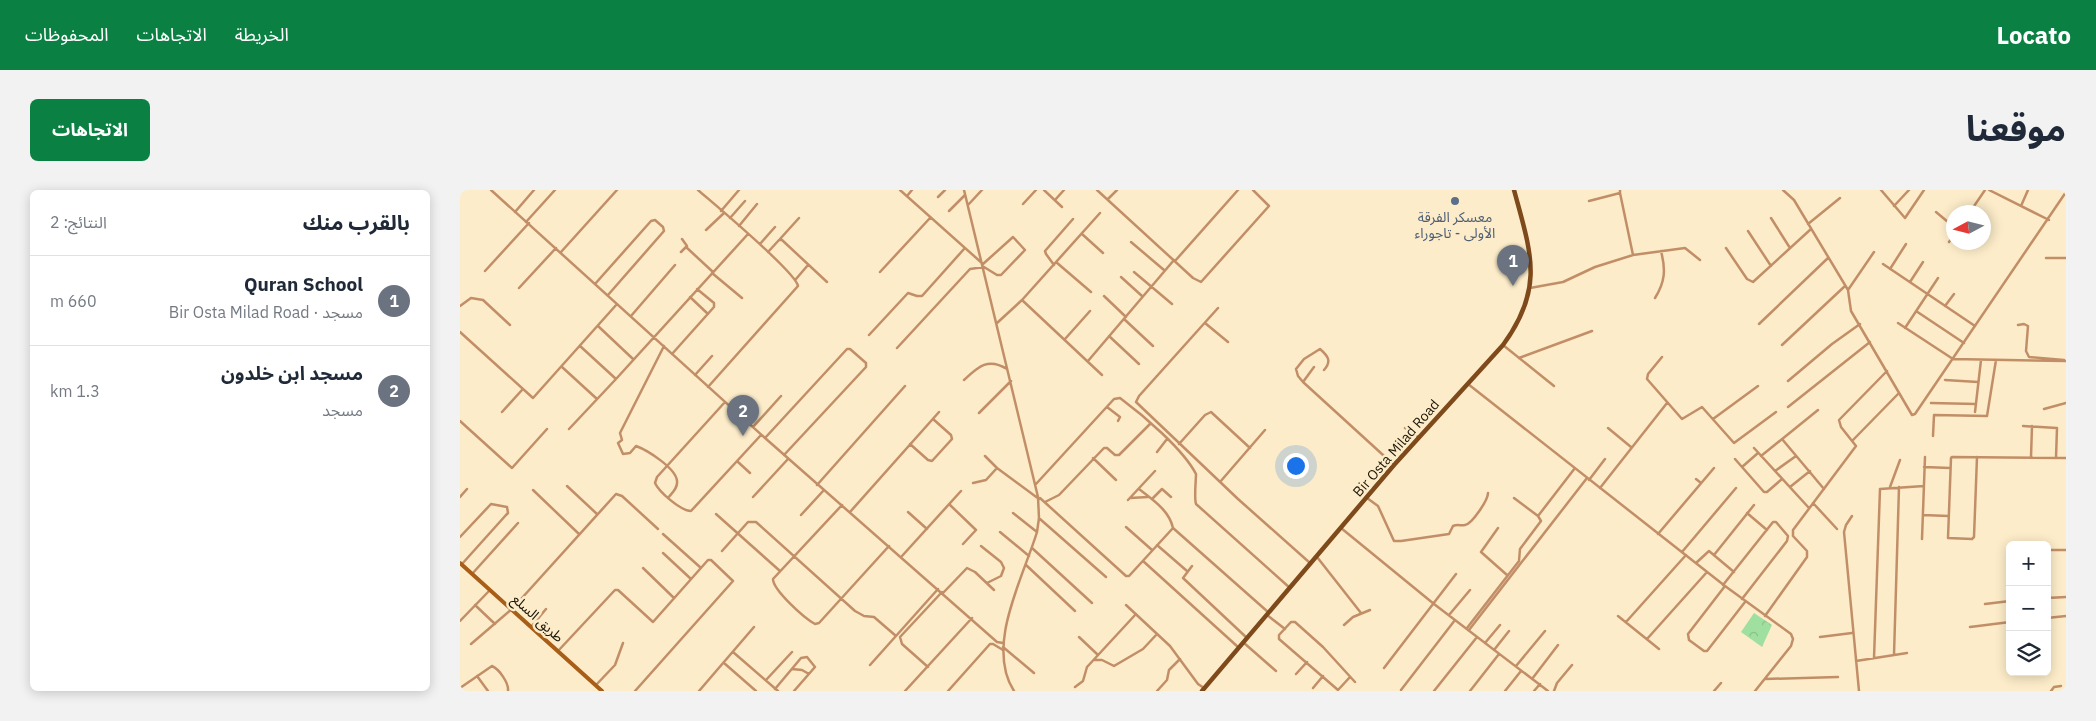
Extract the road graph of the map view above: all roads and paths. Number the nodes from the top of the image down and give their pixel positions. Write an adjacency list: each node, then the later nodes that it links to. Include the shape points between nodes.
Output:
1 (491, 190): 44 (street)
2 (534, 190): 44 (street)
3 (555, 190): 55 (street)
4 (617, 190): 75 (street)
5 (698, 190): 45 (street)
6 (739, 190): 45 (street)
7 (900, 190): 29 (street)
8 (912, 190): 29 (street)
9 (945, 190): 30 (street)
10 (964, 190): 28 (street)
11 (982, 190): 38 (street)
12 (1036, 190): 37 (street)
13 (1044, 190): 33 (street)
14 (1064, 190): 33 (street)
15 (1097, 190): 32 (street)
16 (1117, 190): 32 (street)
17 (1238, 190): 85 (street)
18 (1253, 190): 85 (street, via 1269,206 1202,281 1197,281)
19 (1514, 190): 108 (main road, Bir Osta Milad Road, via 1530,255)
20 (1783, 190): 56 (street, via 1786,194 1792,193)
21 (1880, 190): 40 (street)
22 (1909, 190): 40 (street)
23 (1924, 190): 40 (street, via 1906,218)
24 (1987, 190): 39 (street); 41 (street)
25 (2028, 190): 41 (street)
26 (1620, 192): 35 (street); 80 (street)
27 (2066, 192): 54 (street)
28 (966, 195): 38 (street); 43 (street)
29 (907, 196): 50 (street)
30 (938, 197)
31 (1840, 198): 56 (street)
32 (1108, 199): 85 (street)
33 (1055, 200): 42 (street)
34 (745, 201): 48 (street)
35 (1589, 201)
36 (757, 204): 57 (street)
37 (1023, 204)
38 (968, 205): 91 (street)
39 (1975, 205)
40 (1894, 206)
41 (2021, 206): 54 (street)
42 (1062, 207)
43 (948, 211)
44 (515, 212): 55 (street)
45 (722, 212): 48 (street); 60 (street)
46 (1936, 212): 53 (street)
47 (1100, 214): 63 (street)
48 (730, 218): 57 (street)
49 (799, 218): 65 (street)
50 (930, 218): 73 (street); 97 (street)
51 (1771, 218): 72 (street)
52 (1073, 219): 87 (street, via 1045,251)
53 (1946, 220)
54 (2049, 220): 139 (street)
55 (528, 222): 70 (street); 95 (street)
56 (1808, 224): 59 (street)
57 (739, 226): 62 (street)
58 (775, 227): 67 (street)
59 (1811, 229): 72 (street); 81 (street)
60 (706, 230)
61 (1748, 231): 92 (street)
62 (748, 234): 67 (street); 96 (street)
63 (1081, 234): 79 (street); 87 (street)
64 (682, 239): 69 (street)
65 (778, 240): 77 (street); 88 (street)
66 (1131, 242): 94 (street)
67 (760, 244): 77 (street)
68 (1906, 244): 93 (street)
69 (686, 247): 76 (street); 96 (street)
70 (556, 248): 75 (street); 107 (street)
71 (1726, 248): 92 (street, via 1750,282)
72 (1790, 248): 92 (street)
73 (964, 249): 91 (street); 143 (street, via 922,296 908,293)
74 (1661, 251): 80 (street); 84 (street, via 1686,248); 119 (street, via 1666,271)
75 (561, 252): 104 (street)
76 (681, 252)
77 (768, 252): 101 (street)
78 (1874, 252): 110 (street)
79 (1103, 253)
80 (1633, 255): 108 (street, via 1563,282)
81 (1828, 258): 105 (street); 133 (street)
82 (2046, 258): 83 (street)
83 (2066, 258)
84 (1700, 260)
85 (1174, 261): 94 (street)
86 (1923, 262): 103 (street)
87 (1055, 263): 111 (street); 120 (street)
88 (808, 264): 101 (street); 102 (street)
89 (1883, 264): 93 (street)
90 (675, 265): 129 (street)
91 (983, 265): 91 (street, via 1013,236 1025,249 1001,275); 132 (street); 155 (street, via 970,269)
92 (1771, 266)
93 (1890, 269): 103 (street)
94 (1164, 270): 106 (street)
95 (485, 271)
96 (713, 272): 109 (street); 118 (street)
97 (880, 272)
98 (1134, 272): 106 (street)
99 (1121, 277): 116 (street)
100 (1938, 278): 112 (street)
101 (796, 279): 185 (street, via 796,290)
102 (828, 282)
103 (1910, 282): 112 (street)
104 (596, 284): 114 (street); 114 (street, via 651,221 655,220 663,227 664,231)
105 (1845, 286): 110 (street); 151 (street)
106 (1150, 287): 116 (street); 122 (street)
107 (519, 288)
108 (1530, 288): 150 (main road, Bir Osta Milad Road, via 1518,323)
109 (698, 289): 117 (street); 128 (street, via 714,303)
110 (1848, 290): 134 (street, via 1850,308)
111 (1091, 292)
112 (1927, 293): 124 (street); 127 (street)
113 (1954, 294): 124 (street)
114 (608, 295): 121 (street)
115 (1104, 296): 130 (street)
116 (1142, 296): 130 (street)
117 (690, 297): 128 (street); 145 (street)
118 (742, 298)
119 (1655, 298)
120 (1022, 300): 132 (street); 146 (street)
121 (617, 304): 129 (street); 138 (street)
122 (1172, 304)
123 (460, 306): 137 (street, via 471,298 481,298)
124 (1945, 306): 139 (street)
125 (1218, 308): 131 (street)
126 (1090, 311): 146 (street)
127 (1916, 311): 140 (street); 149 (street)
128 (708, 314): 156 (street)
129 (630, 316): 145 (street)
130 (1125, 318): 144 (street); 154 (street)
131 (1205, 322): 147 (street); 225 (street, via 1136,400 1137,405)
132 (997, 323): 169 (street)
133 (1759, 324)
134 (1860, 324): 148 (street); 176 (street)
135 (1898, 324): 140 (street)
136 (2018, 324): 165 (street, via 2028,326 2028,357)
137 (510, 325)
138 (598, 326): 152 (street); 160 (street)
139 (1975, 326): 149 (street)
140 (1905, 328): 161 (street)
141 (1592, 331): 159 (street)
142 (460, 332): 186 (street)
143 (869, 335)
144 (1109, 336): 164 (street); 166 (street)
145 (653, 337): 153 (street); 160 (street)
146 (1065, 339): 164 (street)
147 (1228, 342)
148 (1870, 342): 171 (street); 196 (street)
149 (1964, 343): 161 (street)
150 (1503, 345): 159 (street); 181 (main road, Bir Osta Milad Road)
151 (1782, 345)
152 (580, 346): 167 (street); 174 (street)
153 (664, 346): 156 (street); 246 (street, via 618,443 624,454 636,446)
154 (1153, 346)
155 (897, 348)
156 (672, 354): 172 (street)
157 (712, 356): 172 (street)
158 (1662, 357): 191 (street, via 1647,378)
159 (1519, 358): 183 (street)
160 (633, 359): 174 (street)
161 (1953, 359): 162 (street); 187 (street, via 1914,415 1910,414)
162 (1981, 360): 163 (street); 180 (street)
163 (1996, 360): 165 (street); 218 (street, via 1987,416 1934,415)
164 (1088, 361): 173 (street)
165 (2065, 361)
166 (1139, 364)
167 (562, 367): 186 (street, via 536,397 530,397); 189 (street)
168 (1314, 367): 179 (street)
169 (1008, 370): 175 (street, via 994,363 984,364); 178 (street)
170 (1324, 370): 179 (street, via 1328,357 1320,349 1307,356 1297,368 1297,375)
171 (1887, 371): 187 (street); 223 (street, via 1839,420)
172 (695, 375): 185 (street)
173 (1102, 375)
174 (616, 379): 189 (street)
175 (964, 380)
176 (1788, 380)
177 (1945, 380): 180 (street)
178 (1011, 381): 203 (street); 264 (street)
179 (1304, 382): 245 (street)
180 (1978, 382): 194 (street)
181 (1468, 384): 220 (main road, Bir Osta Milad Road); 250 (street)
182 (905, 386): 265 (street)
183 (1554, 386)
184 (1758, 386): 205 (street)
185 (708, 387): 190 (street)
186 (522, 390): 199 (street)
187 (1899, 394): 223 (street)
188 (782, 396): 211 (street)
189 (597, 399): 215 (street)
190 (725, 402): 211 (street); 246 (street)
191 (1667, 403): 205 (street, via 1682,419 1700,407); 226 (street)
192 (1931, 403): 194 (street)
193 (2066, 403): 197 (street)
194 (1976, 404): 202 (street)
195 (1107, 407): 207 (street, via 1120,417); 208 (street, via 1114,399 1120,398); 264 (street)
196 (1788, 407)
197 (2044, 409)
198 (1818, 410): 222 (street)
199 (502, 412)
200 (939, 412): 204 (street)
201 (1776, 412): 205 (street, via 1734,443)
202 (1975, 412)
203 (979, 413)
204 (933, 419): 224 (street); 224 (street, via 952,439 932,461)
205 (1713, 419)
206 (460, 421): 214 (street, via 512,468)
207 (1118, 421)
208 (1150, 424): 221 (street); 237 (street, via 1119,456 1106,447)
209 (2023, 426): 210 (street)
210 (2032, 426): 236 (street); 238 (street, via 2057,428)
211 (753, 427): 217 (street)
212 (1405, 428): 220 (street)
213 (1608, 428): 226 (street)
214 (547, 429)
215 (569, 429)
216 (1265, 430): 227 (street)
217 (761, 435): 219 (street); 244 (street)
218 (1933, 436)
219 (765, 438): 231 (street); 231 (street, via 850,348 866,363 866,367)
220 (1418, 438): 245 (main road, Bir Osta Milad Road)
221 (1167, 439): 229 (street); 360 (street, via 1196,472 1196,504)
222 (1782, 439): 230 (street); 233 (street)
223 (1853, 440): 275 (street, via 1855,448)
224 (910, 444): 295 (street)
225 (1179, 444): 227 (street, via 1211,412); 261 (street)
226 (1632, 447): 271 (street)
227 (1250, 448): 261 (street)
228 (1754, 448): 230 (street)
229 (1157, 452)
230 (1760, 454): 247 (street); 254 (street)
231 (784, 455): 240 (street)
232 (985, 456): 249 (street)
233 (1796, 456): 254 (street); 255 (street)
234 (1925, 457): 248 (street)
235 (1977, 457): 236 (street); 252 (street, via 1952,457); 305 (street, via 1974,537 1948,538)
236 (2030, 457): 238 (street)
237 (1093, 458): 260 (street); 289 (street, via 1059,495)
238 (2056, 458): 239 (street)
239 (2066, 458)
240 (788, 459): 265 (street); 281 (street)
241 (1605, 459): 258 (street)
242 (1735, 459): 247 (street)
243 (1900, 460): 269 (street)
244 (738, 462): 256 (street); 284 (street, via 691,511)
245 (1394, 464): 286 (main road, Bir Osta Milad Road)
246 (667, 466): 284 (street, via 677,480); 284 (street, via 655,483)
247 (1742, 467): 257 (street, via 1765,492)
248 (1924, 467): 252 (street); 267 (street)
249 (997, 468): 262 (street, via 986,480); 285 (street)
250 (1575, 468): 258 (street); 303 (street)
251 (1714, 468): 263 (street)
252 (1950, 468): 305 (street)
253 (1155, 471): 274 (street)
254 (1775, 471): 257 (street)
255 (1810, 471): 268 (street); 275 (street)
256 (750, 474)
257 (1782, 478): 268 (street)
258 (1588, 479): 271 (street); 401 (street)
259 (1696, 479): 263 (street)
260 (1116, 480)
261 (1220, 482): 344 (street)
262 (973, 483)
263 (1701, 483): 321 (street)
264 (1036, 484): 285 (street)
265 (818, 485): 277 (street)
266 (567, 486): 299 (street)
267 (1924, 486): 270 (street); 302 (street)
268 (1790, 487): 294 (street)
269 (1890, 487): 270 (street); 428 (street, via 1880,490)
270 (1899, 487): 427 (street)
271 (1600, 488): 321 (street)
272 (1736, 488): 333 (street)
273 (467, 489): 280 (street)
274 (1139, 489): 282 (street); 282 (street, via 1129,499)
275 (1824, 489): 290 (street)
276 (532, 490): 319 (street)
277 (824, 490): 291 (street); 301 (street)
278 (961, 491): 292 (street)
279 (1488, 494): 286 (street, via 1474,519 1466,525 1453,526 1449,534 1401,541 1394,541 1378,506)
280 (460, 497)
281 (753, 497)
282 (1148, 497): 288 (street)
283 (1171, 497): 288 (street, via 1162,489)
284 (668, 498)
285 (1038, 498): 289 (street); 306 (street)
286 (1367, 498): 310 (main road, Bir Osta Milad Road)
287 (1514, 498): 303 (street)
288 (1152, 499): 309 (street, via 1169,515)
289 (1045, 502): 341 (street, via 1126,576)
290 (1813, 503): 294 (street); 315 (street)
291 (842, 504): 295 (street); 336 (street)
292 (949, 504): 313 (street); 324 (street, via 975,529 976,532)
293 (1754, 505): 298 (street)
294 (1810, 508): 386 (street, via 1792,533 1807,551 1807,557)
295 (850, 512): 326 (street)
296 (908, 512): 313 (street)
297 (1013, 513): 318 (street)
298 (1747, 513): 314 (street); 335 (street)
299 (597, 514): 312 (street, via 619,494); 319 (street)
300 (716, 514): 316 (street)
301 (801, 515)
302 (1923, 515): 305 (street); 323 (street)
303 (1538, 516): 355 (street, via 1542,521 1520,548 1519,561)
304 (1852, 516): 404 (street, via 1844,532)
305 (1948, 516)
306 (1039, 518): 318 (street); 356 (street)
307 (518, 523): 353 (street)
308 (1126, 527): 329 (street)
309 (1173, 528): 325 (street); 383 (street)
310 (1341, 528): 339 (main road, Bir Osta Milad Road); 373 (street)
311 (1498, 528): 355 (street, via 1481,552)
312 (658, 529)
313 (927, 529): 337 (street)
314 (1767, 530): 352 (street); 370 (street, via 1776,522 1788,536 1788,541)
315 (1837, 530)
316 (739, 532): 332 (street); 336 (street, via 748,522 756,522); 349 (street)
317 (1000, 532): 338 (street)
318 (1037, 532): 328 (street)
319 (579, 534): 377 (street)
320 (664, 534): 348 (street)
321 (1658, 534): 333 (street)
322 (460, 538): 343 (street, via 492,504 507,507 508,513)
323 (1922, 539)
324 (963, 544)
325 (1157, 545): 329 (street); 350 (street)
326 (889, 546): 337 (street); 369 (street)
327 (981, 546): 358 (street, via 1004,568 1001,576)
328 (1032, 548): 338 (street); 372 (street)
329 (1152, 550): 341 (street)
330 (2051, 550): 331 (street)
331 (2066, 550)
332 (722, 551)
333 (1682, 552): 340 (street)
334 (663, 553): 357 (street)
335 (1714, 555): 342 (street, via 1707,551); 352 (street)
336 (795, 556): 349 (street); 369 (street)
337 (902, 556): 361 (street)
338 (1029, 556): 345 (street)
339 (1317, 556): 344 (main road, Bir Osta Milad Road); 381 (street)
340 (1686, 556): 342 (street); 392 (street)
341 (1143, 560): 418 (street)
342 (1696, 563): 351 (street)
343 (461, 564): 353 (street, طريق السلع)
344 (1311, 564): 360 (main road, Bir Osta Milad Road)
345 (1026, 566): 380 (street); 417 (street, via 1009,614)
346 (1192, 566): 350 (street)
347 (643, 568): 367 (street)
348 (701, 568): 357 (street); 469 (street, via 710,559 733,581)
349 (780, 571): 369 (street, via 773,579 773,586 815,624)
350 (1187, 572): 410 (street, via 1183,576 1185,580)
351 (1707, 572): 359 (street); 411 (street)
352 (1734, 572): 359 (street)
353 (472, 574): 362 (street, طريق السلع)
354 (1456, 574): 373 (street)
355 (1507, 575): 401 (street)
356 (1106, 577)
357 (691, 579): 367 (street)
358 (987, 583): 363 (street); 365 (street, via 967,568)
359 (1724, 586): 370 (street); 370 (street, via 1688,634 1689,640 1708,651)
360 (1290, 588): 383 (main road, Bir Osta Milad Road)
361 (938, 589): 365 (street); 406 (street)
362 (490, 590): 375 (street); 377 (street, طريق السلع)
363 (994, 590)
364 (1470, 590): 384 (street)
365 (942, 592): 388 (street); 437 (street, via 900,637 902,644)
366 (2066, 597): 368 (street)
367 (674, 598): 421 (street, via 652,622 615,590)
368 (2051, 598)
369 (841, 599): 406 (street, via 861,615 874,617)
370 (1743, 600): 386 (street)
371 (2006, 601): 374 (street)
372 (1092, 603)
373 (1434, 604): 384 (street); 438 (street)
374 (1985, 604)
375 (475, 605): 391 (street); 394 (street)
376 (1126, 605): 382 (street)
377 (512, 609): 394 (street); 397 (street, طريق السلع)
378 (546, 609): 397 (street)
379 (1370, 610): 381 (street)
380 (1075, 611)
381 (1361, 612): 395 (street)
382 (1136, 614): 405 (street); 426 (street)
383 (1268, 614): 400 (street); 410 (main road, Bir Osta Milad Road)
384 (1449, 615): 390 (street)
385 (1618, 616): 392 (street)
386 (1765, 616): 450 (street, via 1789,632 1793,639)
387 (2066, 616): 389 (street)
388 (972, 618): 417 (street); 437 (street)
389 (2051, 618)
390 (1455, 619): 401 (street); 465 (street)
391 (460, 621)
392 (1626, 622): 411 (street)
393 (2006, 622): 399 (street)
394 (494, 624): 415 (street)
395 (1344, 625)
396 (1500, 625): 414 (street)
397 (531, 627): 421 (street, طريق السلع)
398 (754, 627): 422 (street)
399 (1970, 627)
400 (1285, 629): 432 (street, via 1279,638); 447 (street, via 1294,622)
401 (1468, 629): 408 (street)
402 (1508, 631): 420 (street)
403 (1545, 631): 436 (street)
404 (1852, 632): 409 (street); 431 (street)
405 (1157, 634): 429 (street); 430 (street, via 1143,649 1114,666)
406 (896, 636): 434 (street)
407 (1079, 637): 426 (street)
408 (1477, 637): 414 (street); 478 (street)
409 (1820, 637)
410 (1247, 638): 412 (main road, Bir Osta Milad Road)
411 (1647, 639): 419 (street)
412 (1243, 642): 418 (main road, Bir Osta Milad Road); 441 (street)
413 (623, 643): 454 (street, via 615,664)
414 (1485, 643): 420 (street)
415 (471, 644)
416 (1558, 645): 449 (street)
417 (1003, 647): 442 (street); 457 (street); 474 (street, via 990,644)
418 (1238, 647): 461 (main road, Bir Osta Milad Road)
419 (1659, 649)
420 (1494, 650): 425 (street)
421 (558, 652): 454 (street, طريق السلع)
422 (733, 652): 433 (street); 451 (street)
423 (792, 652): 451 (street)
424 (1907, 653): 427 (street)
425 (1499, 654): 436 (street); 479 (street)
426 (1098, 655): 430 (street)
427 (1894, 655): 428 (street)
428 (1874, 658): 431 (street)
429 (1180, 659): 461 (street); 477 (street, via 1169,670 1167,680)
430 (1094, 660): 458 (street, via 1085,670 1083,681)
431 (1856, 661): 486 (street)
432 (1307, 662): 444 (street); 446 (street)
433 (724, 663): 462 (street); 471 (street)
434 (870, 665)
435 (1572, 665): 483 (street)
436 (1516, 666): 440 (street)
437 (928, 667): 473 (street)
438 (1384, 668)
439 (792, 669): 443 (street); 443 (street, via 807,656 816,666); 463 (street)
440 (1521, 670): 449 (street); 480 (street)
441 (1276, 671)
442 (1034, 673)
443 (809, 674): 472 (street)
444 (1296, 674)
445 (478, 676): 459 (street); 466 (street); 467 (street, via 494,666)
446 (1323, 676): 460 (street); 464 (street)
447 (1350, 676): 452 (street); 464 (street)
448 (1838, 677): 450 (street)
449 (1532, 679): 455 (street)
450 (1765, 679): 485 (street)
451 (766, 680): 463 (street)
452 (1355, 682)
453 (1721, 683): 484 (street)
454 (596, 685): 468 (street, طريق السلع)
455 (1539, 686): 481 (street); 482 (street)
456 (2061, 686): 487 (street)
457 (1012, 687): 475 (street); 476 (street)
458 (1075, 687)
459 (461, 688)
460 (1313, 688)
461 (1203, 689)
462 (701, 690): 470 (street)
463 (776, 690)
464 (1337, 690)
465 (1401, 690)
466 (488, 691)
467 (508, 691)
468 (602, 691)
469 (635, 691)
470 (705, 691)
471 (756, 691)
472 (794, 691)
473 (905, 691)
474 (948, 691)
475 (1009, 691)
476 (1014, 691)
477 (1157, 691)
478 (1434, 691)
479 (1470, 691)
480 (1505, 691)
481 (1536, 691)
482 (1548, 691)
483 (1554, 691)
484 (1714, 691)
485 (1755, 691)
486 (1859, 691)
487 (2051, 691)

